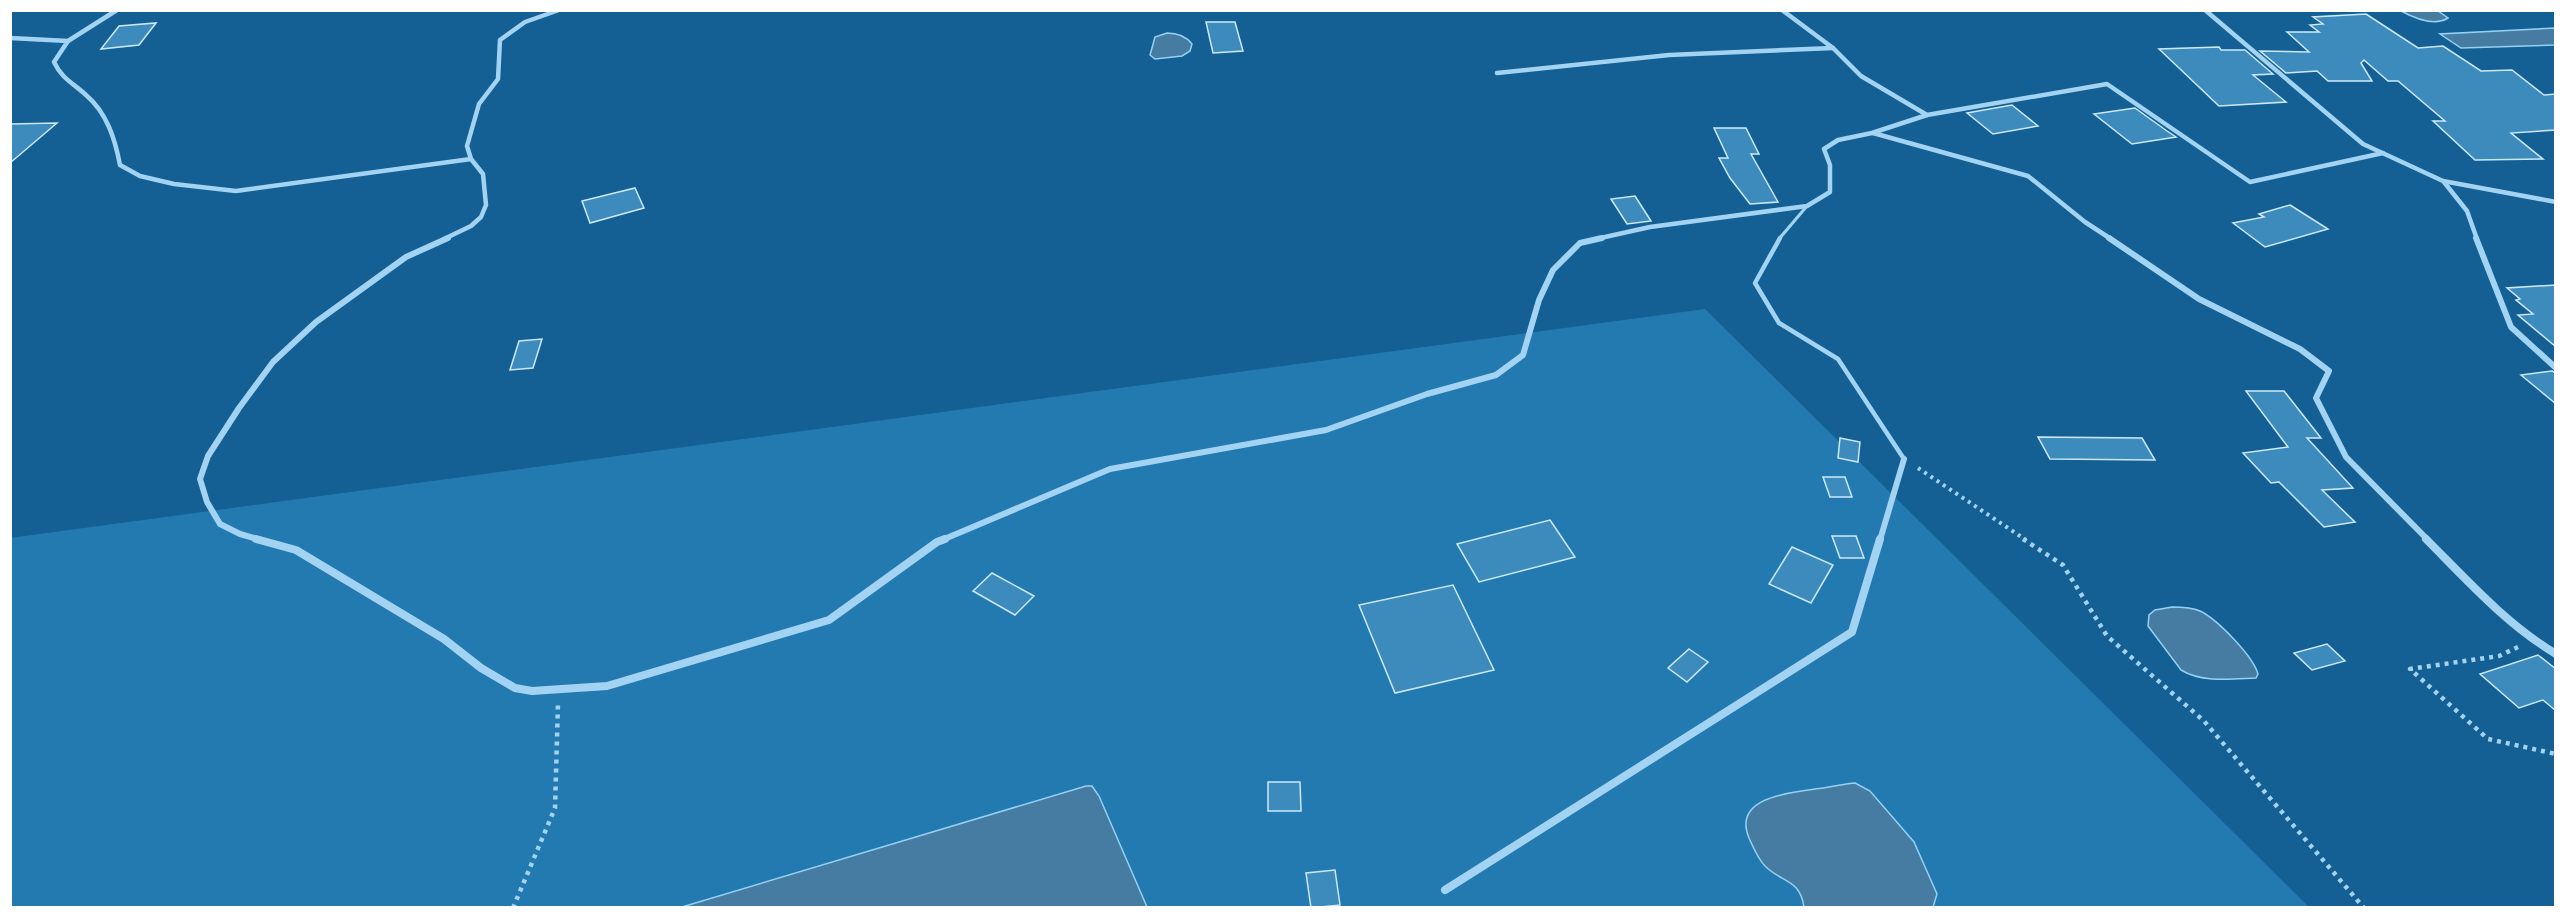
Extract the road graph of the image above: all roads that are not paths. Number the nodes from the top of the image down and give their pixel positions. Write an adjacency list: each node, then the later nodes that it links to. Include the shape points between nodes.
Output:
1 (117, 10): 6 (street)
2 (559, 10): 12 (street, via 525,22 500,40 498,79 478,104 467,146)
3 (1782, 10): 7 (street)
4 (2205, 10): 11 (street, via 2363,144)
5 (10, 38): 6 (street)
6 (68, 41): 12 (street, via 54,62 60,77 88,96 112,130 120,165 140,176 236,191)
7 (1833, 48): 8 (street, via 1649,57); 9 (street, via 1862,76)
8 (1497, 74)
9 (1927, 115): 10 (street); 11 (street, via 2107,84 2250,183)
10 (1872, 133): 15 (street, via 1838,140 1824,149 1830,165 1830,192); 18 (street, via 2028,176 2085,222 2199,299 2300,349 2330,371 2316,398 2346,457 2488,601)
11 (2383, 153): 13 (street)
12 (471, 159): 15 (street, via 483,174 486,205 481,217 462,231 405,256 316,322 273,362 208,456 200,479 220,524 296,550 444,639 481,668 515,688 532,692 607,687 830,620 937,542 1110,469 1326,430 1427,394 1496,375 1523,355 1539,300 1553,270 1580,243 1650,227)
13 (2444, 181): 14 (street); 16 (street, via 2467,212 2511,327)
14 (2556, 202)
15 (1807, 206): 17 (lane, via 1776,242 1755,283 1779,323 1838,359)
16 (2556, 368)
17 (1904, 459): 19 (street, via 1852,632)
18 (2556, 656)
19 (1445, 890)

